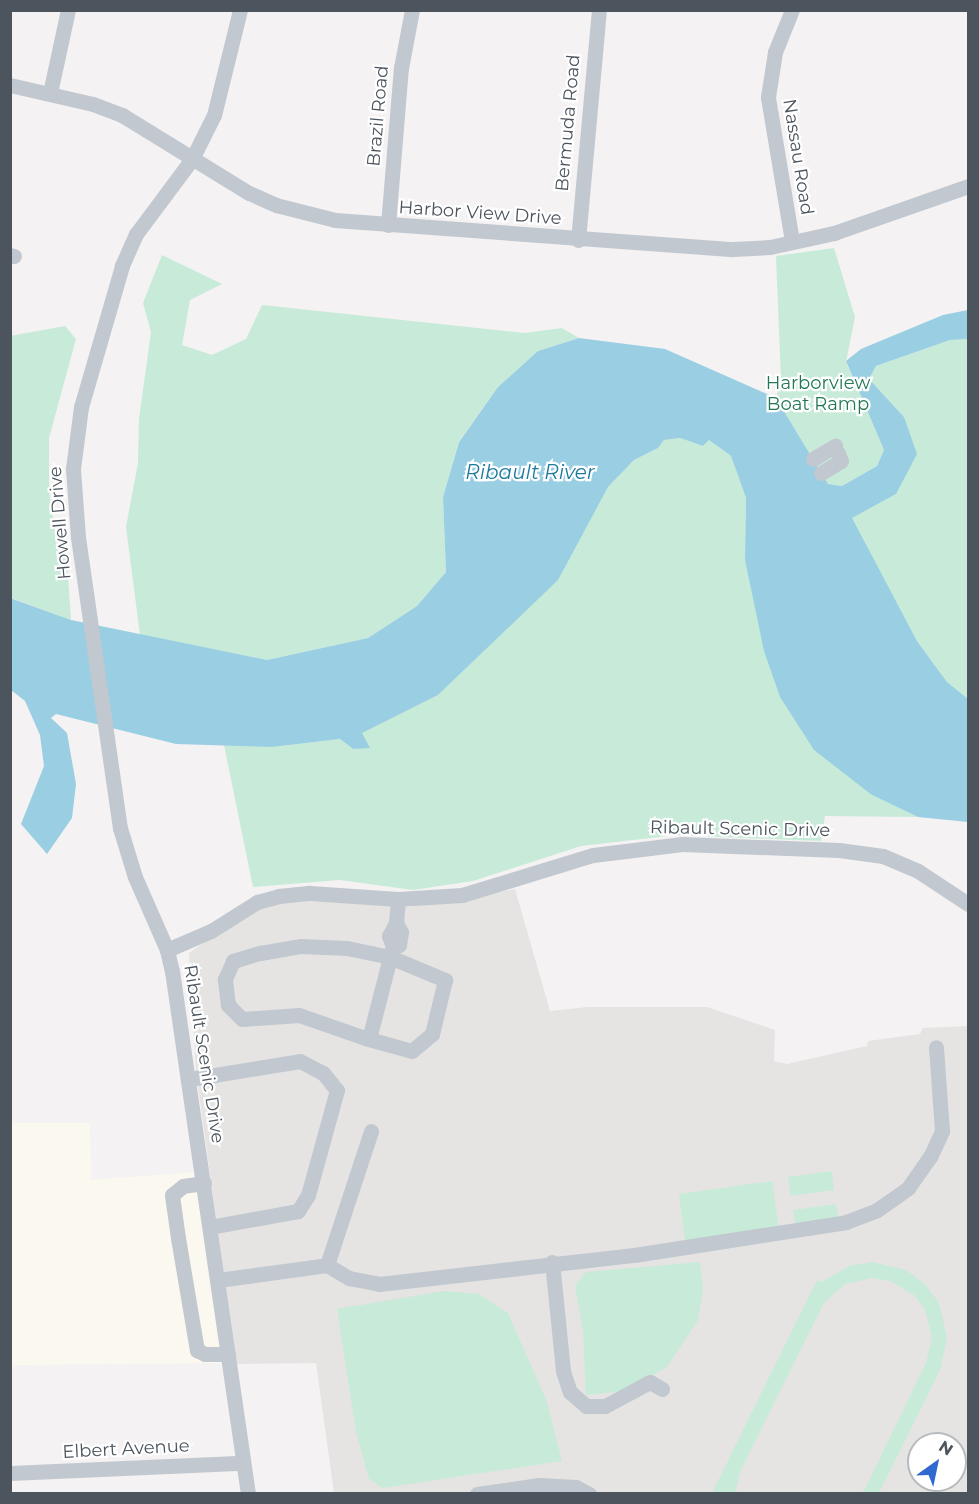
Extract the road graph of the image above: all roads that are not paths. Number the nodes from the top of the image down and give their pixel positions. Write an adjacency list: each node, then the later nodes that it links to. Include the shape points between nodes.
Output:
1 (68, 10): 7 (street)
2 (240, 10): 8 (street, Howell Drive, via 221,97)
3 (412, 10): 10 (street, Brazil Road, via 401,68)
4 (599, 10): 11 (street, Bermuda Road)
5 (792, 10): 12 (street, Nassau Road, via 775,51 768,97)
6 (10, 85): 7 (street, Harbor View Drive)
7 (50, 93): 8 (street, Harbor View Drive, via 122,115)
8 (192, 159): 10 (street, Harbor View Drive, via 225,181 276,205 335,220); 17 (street, Howell Drive, via 152,209 122,266 75,436 73,469 78,537 117,799 135,877)
9 (969, 186): 12 (street, Harbor View Drive, via 834,233)
10 (388, 225): 11 (street, Harbor View Drive)
11 (578, 240): 12 (street, Harbor View Drive, via 696,249 770,247)
12 (792, 241)
13 (813, 459): 14 (street, via 837,450 841,461)
14 (821, 472)
15 (398, 899): 16 (street, Ribault Scenic Drive, via 462,895 593,855 682,844 839,850 883,856 918,871); 17 (street, Ribault Scenic Drive, via 310,893 279,896 257,902 211,931); 18 (street, via 396,923 389,936)
16 (969, 904)
17 (167, 950): 21 (street, Ribault Scenic Drive)
18 (392, 952): 19 (street); 19 (street, via 445,980 432,1034 412,1051); 19 (street, via 301,945 233,961 225,979 228,1005 242,1019 299,1016)
19 (369, 1039)
20 (936, 1047): 25 (street, via 942,1131 908,1188 877,1210 846,1222 634,1255)
21 (190, 1079): 23 (street, Ribault Scenic Drive); 24 (street, via 300,1061 323,1073 337,1090 308,1195 298,1211)
22 (371, 1131): 26 (street)
23 (204, 1183): 24 (street, Ribault Scenic Drive); 28 (street, via 183,1186 172,1195 178,1238 197,1350)
24 (210, 1227): 27 (street, Ribault Scenic Drive)
25 (552, 1262): 26 (street, via 379,1284 349,1278); 29 (street, via 563,1371 570,1392 586,1406 605,1406 650,1382)
26 (327, 1265): 27 (street)
27 (218, 1280): 28 (street, Ribault Scenic Drive)
28 (228, 1354): 30 (street, Ribault Scenic Drive)
29 (662, 1389)
30 (243, 1463): 31 (street, Elbert Avenue); 32 (street, Ribault Scenic Drive)
31 (10, 1473)
32 (248, 1494)
33 (477, 1494): 34 (street, via 539,1485 576,1487)
34 (589, 1494)

